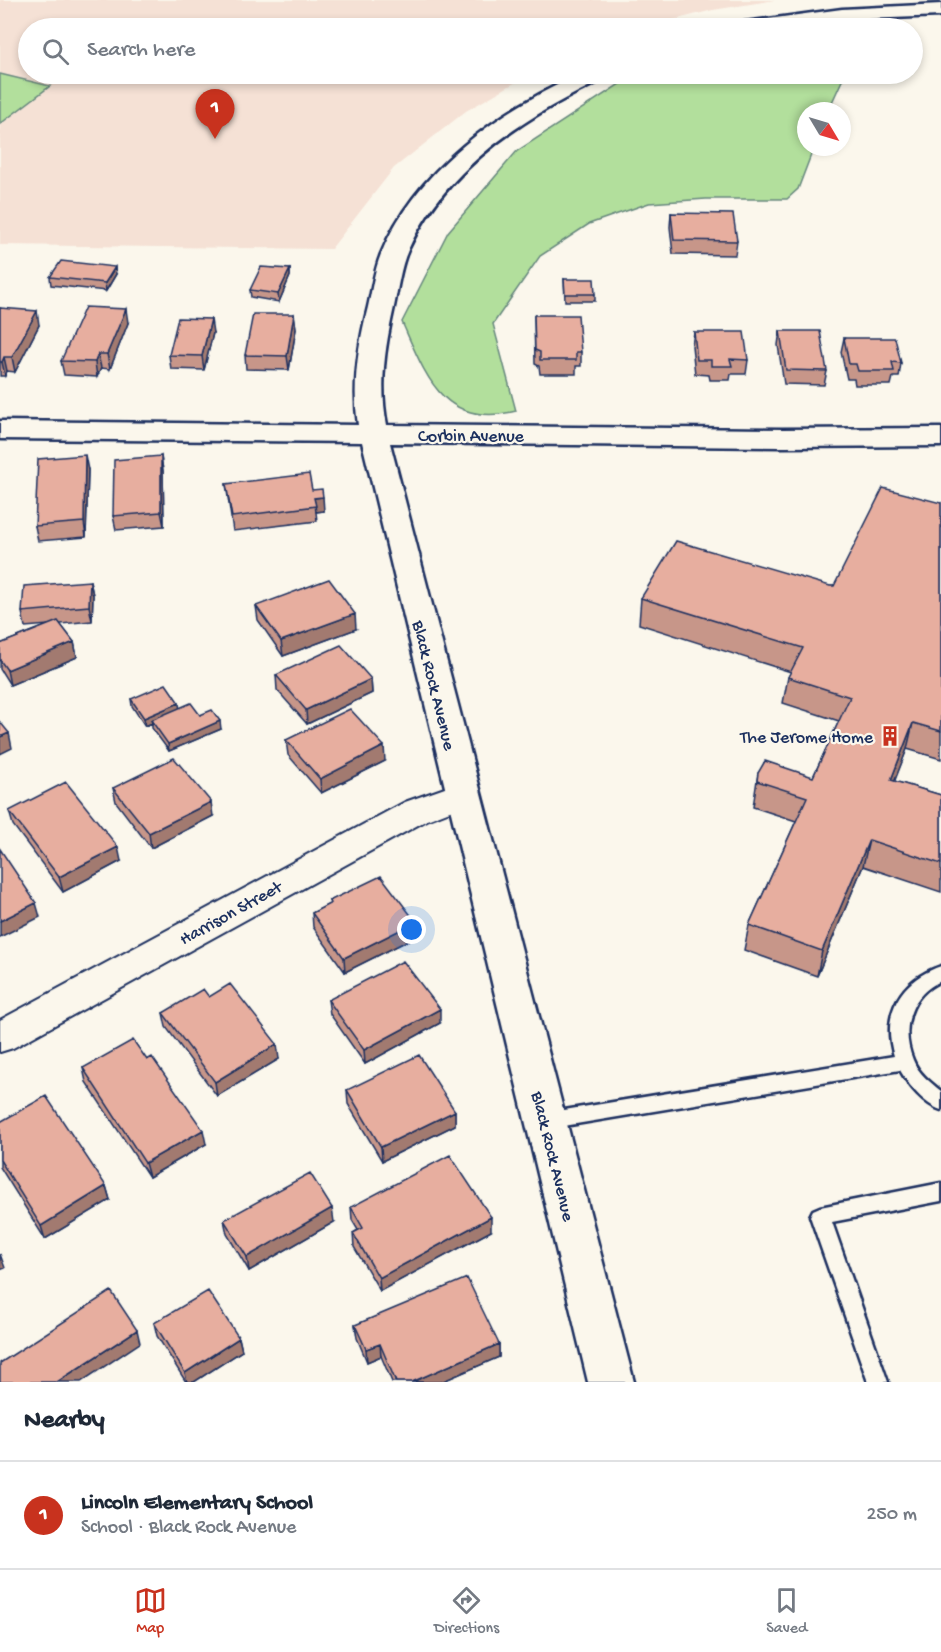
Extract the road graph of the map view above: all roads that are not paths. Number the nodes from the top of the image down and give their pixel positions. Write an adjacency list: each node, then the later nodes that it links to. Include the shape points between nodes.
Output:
1 (941, 10): 2 (street)
2 (808, 18)
3 (576, 84): 5 (street, Black Rock Avenue, via 497,132 457,166 416,213 395,250 373,343 369,387)
4 (0, 430): 5 (street, Corbin Avenue)
5 (374, 434): 6 (street, Corbin Avenue); 7 (street, Black Rock Avenue)
6 (941, 437)
7 (462, 794): 9 (street, Harrison Street, via 416,811); 12 (street, Black Rock Avenue)
8 (941, 973): 10 (lane, via 912,990 900,1011 897,1036)
9 (0, 1037)
10 (904, 1062): 11 (lane, via 921,1086); 12 (lane)
11 (941, 1102)
12 (545, 1121): 14 (street, Black Rock Avenue)
13 (941, 1192): 15 (lane, via 820,1216)
14 (611, 1382)
15 (878, 1382)

